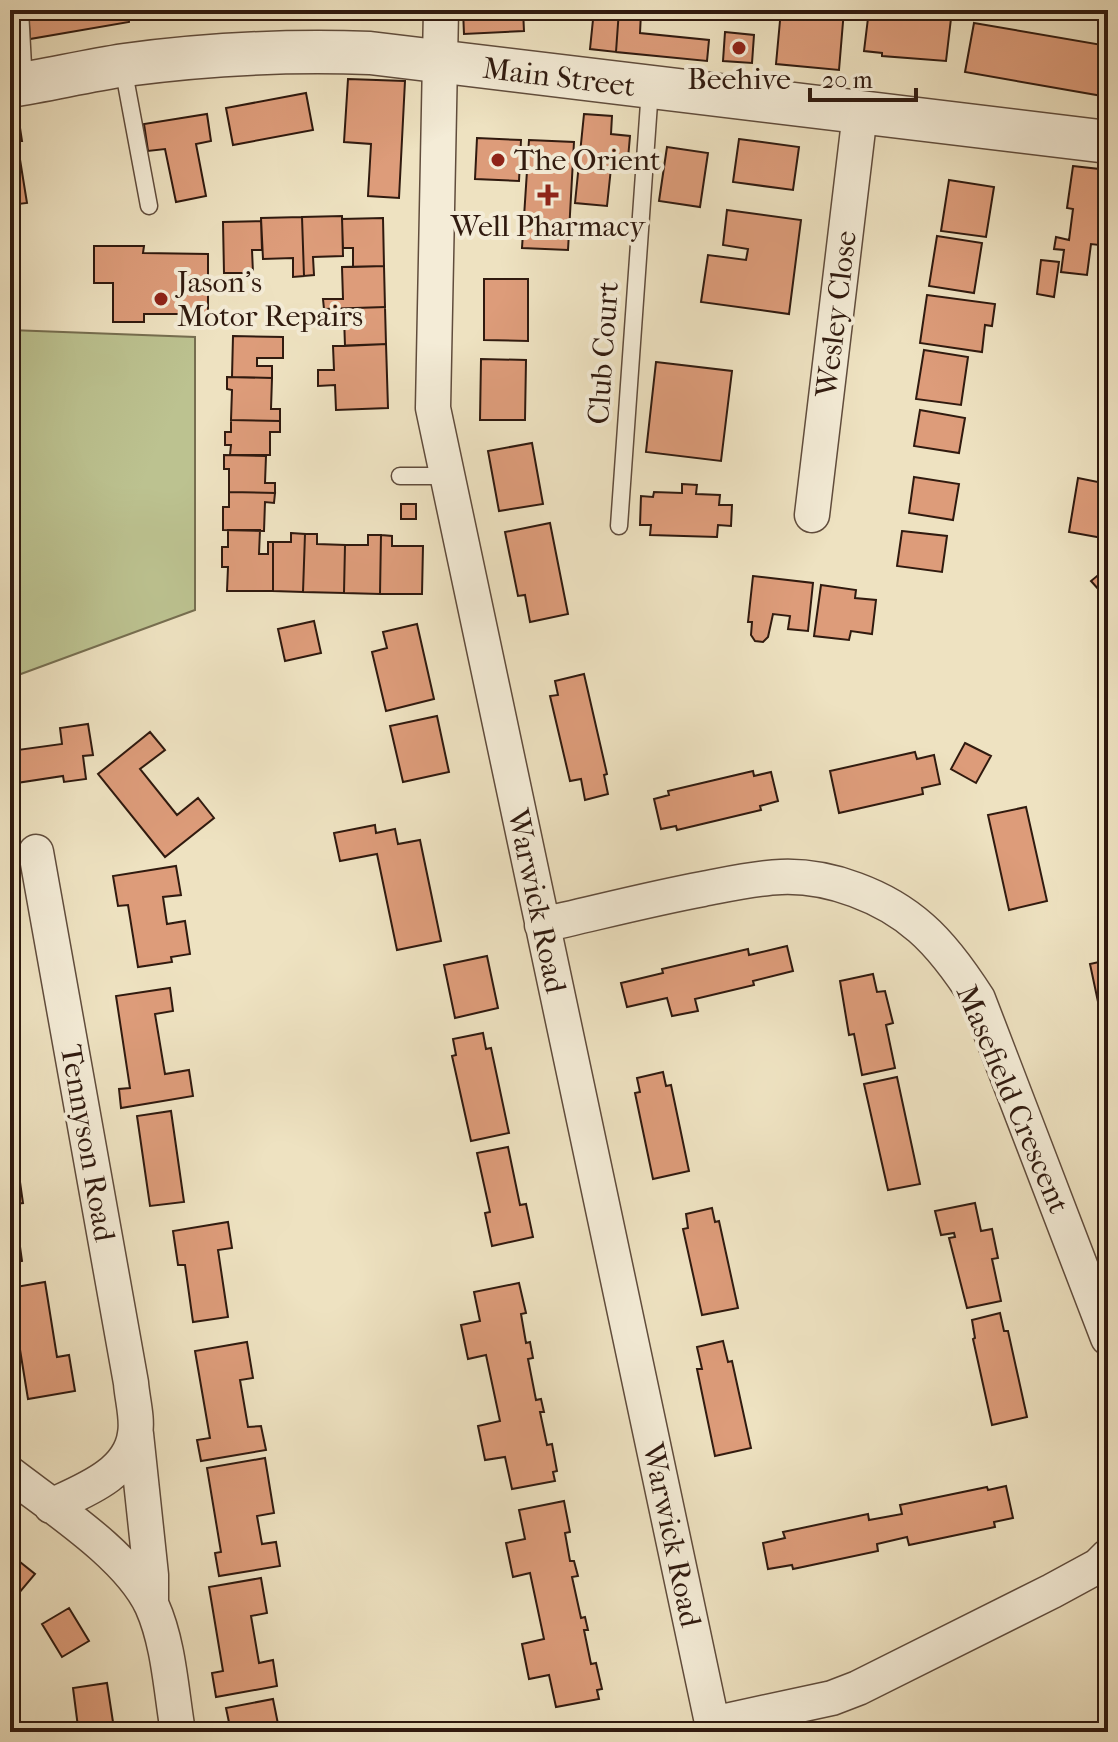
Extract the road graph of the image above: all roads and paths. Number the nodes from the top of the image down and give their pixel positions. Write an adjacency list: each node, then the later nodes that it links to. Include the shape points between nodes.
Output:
1 (11, 10): 5 (street)
2 (441, 10): 3 (street, Warwick Road)
3 (441, 62): 4 (street, Main Street, via 294,50); 6 (street, Main Street); 11 (street, Warwick Road, via 433,408)
4 (123, 66): 5 (street, Main Street); 9 (lane)
5 (12, 86)
6 (650, 89): 7 (street, Main Street); 13 (lane, Club Court)
7 (860, 113): 8 (street, Main Street); 12 (street, Wesley Close)
8 (1108, 142)
9 (149, 206)
10 (400, 476): 11 (lane)
11 (448, 476): 15 (street, Warwick Road)
12 (812, 515)
13 (619, 526)
14 (36, 852): 17 (street, Tennyson Road)
15 (542, 925): 16 (street, Masefield Crescent, via 685,892 783,877 844,887 901,912 944,952 978,999); 22 (street, Warwick Road)
16 (1108, 1338)
17 (136, 1434): 19 (street, via 128,1454 99,1484); 21 (street, Tennyson Road)
18 (10, 1474): 19 (street)
19 (51, 1506): 21 (street, via 131,1573)
20 (1108, 1556): 22 (street, via 1052,1591 858,1688)
21 (151, 1604): 23 (street)
22 (713, 1728)
23 (178, 1732)

